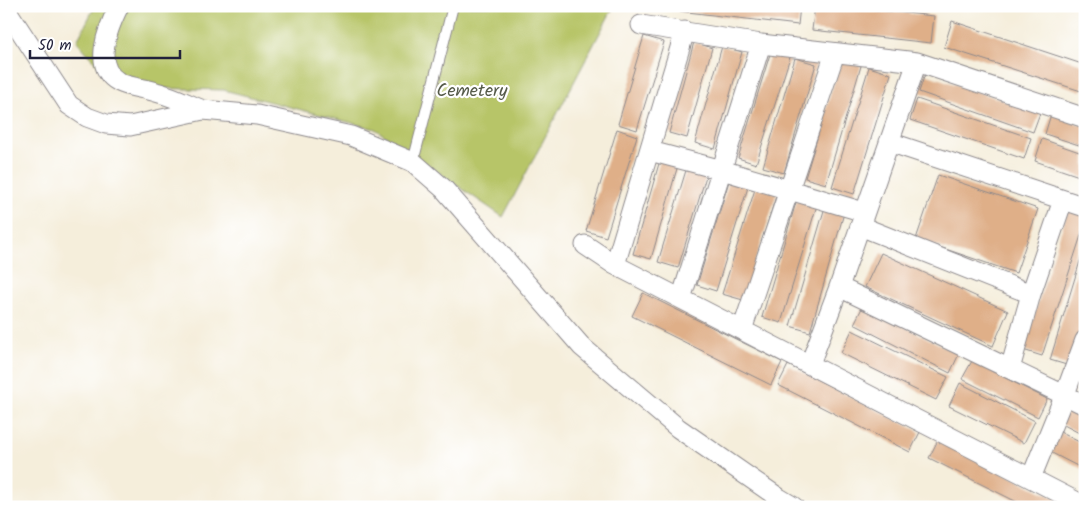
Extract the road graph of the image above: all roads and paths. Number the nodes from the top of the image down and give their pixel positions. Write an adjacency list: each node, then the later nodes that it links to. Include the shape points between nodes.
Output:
1 (119, 6): 9 (street, via 106,37 103,57 108,72 122,83 158,92)
2 (452, 6): 13 (lane)
3 (6, 9): 9 (street, via 69,105 87,117 106,124 130,126)
4 (641, 25): 5 (street)
5 (685, 31): 6 (street); 12 (street)
6 (761, 44): 7 (street); 14 (street)
7 (835, 53): 8 (street); 15 (street)
8 (917, 62): 10 (street); 11 (street)
9 (203, 110): 13 (street, via 257,115 352,136)
10 (1085, 118)
11 (889, 142): 16 (street); 18 (street)
12 (650, 151): 14 (street); 20 (street)
13 (413, 162): 32 (street, via 444,189 582,347 678,428)
14 (722, 170): 15 (street); 23 (street)
15 (790, 189): 18 (street); 24 (street)
16 (1064, 200): 17 (street); 22 (street)
17 (1085, 207)
18 (862, 219): 21 (street); 22 (street)
19 (585, 245): 20 (street)
20 (615, 265): 23 (street)
21 (839, 287): 26 (street); 27 (street)
22 (1031, 294): 27 (street)
23 (681, 299): 24 (street)
24 (742, 330): 26 (street)
25 (1085, 340): 28 (street)
26 (810, 364): 30 (street)
27 (1010, 369): 28 (street)
28 (1065, 394): 29 (street); 30 (street)
29 (1085, 405)
30 (1031, 478): 31 (street)
31 (1085, 506)
32 (794, 507)

